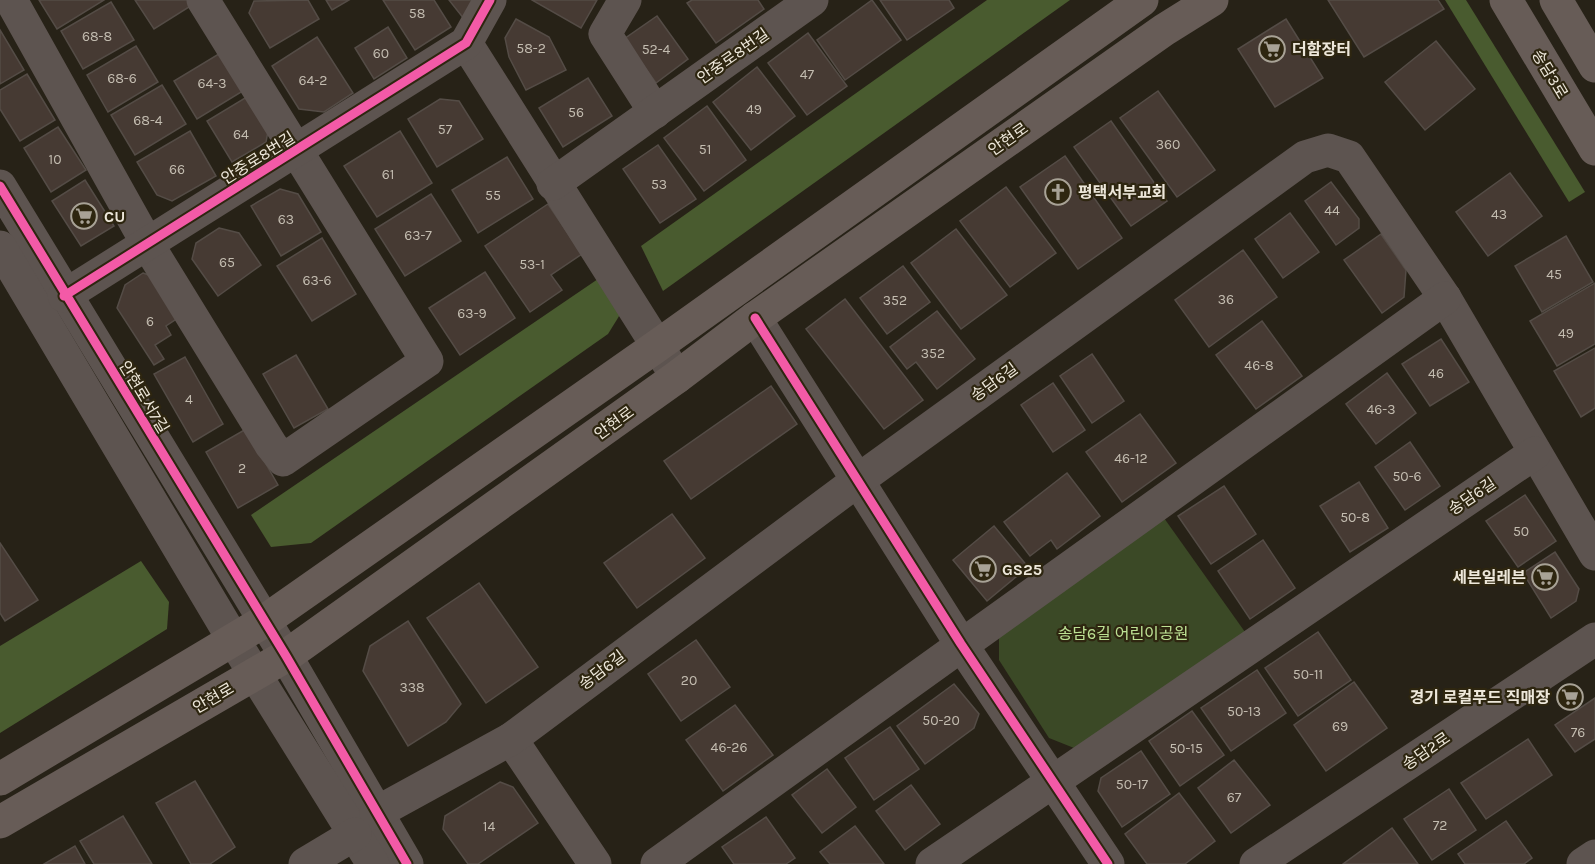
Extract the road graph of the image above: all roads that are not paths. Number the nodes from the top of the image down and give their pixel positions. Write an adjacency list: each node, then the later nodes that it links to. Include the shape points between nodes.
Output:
1 (12, 0): 17 (street)
2 (490, 0): 10 (street)
3 (624, 0): 12 (street, via 605,34)
4 (812, 0): 12 (street, 안중로8번길)
5 (1142, 0): 22 (main road)
6 (1212, 0): 21 (main road, 안현로)
7 (1506, 0): 13 (main road, 송담3로)
8 (1556, 0): 11 (main road)
9 (206, 1): 14 (street)
10 (466, 43): 14 (street, 안중로8번길); 15 (street)
11 (1595, 66)
12 (655, 112): 15 (street, 안중로8번길)
13 (1595, 148)
14 (297, 151): 17 (street, 안중로8번길); 17 (street, via 427,361 283,460)
15 (553, 184): 22 (street)
16 (0, 186): 19 (street, 안현로서7길)
17 (148, 245): 19 (street, 안중로8번길)
18 (0, 247): 28 (street)
19 (64, 296): 27 (street, 안현로서7길)
20 (1445, 298): 24 (street, 송담6길); 25 (street, 송담6길, via 1349,157 1328,150 1305,157); 30 (street)
21 (755, 318): 23 (main road, 안현로); 25 (street)
22 (657, 346): 23 (street); 27 (main road)
23 (677, 377): 31 (main road, 안현로)
24 (1535, 453): 26 (street, 송담6길); 35 (street, 송담6길)
25 (857, 481): 30 (street); 33 (street, 송담6길)
26 (1595, 554)
27 (263, 622): 28 (main road); 31 (street, 안현로서7길)
28 (233, 639): 32 (street); 34 (main road)
29 (1595, 639): 46 (street, 송담2로)
30 (961, 644): 35 (street); 43 (street)
31 (286, 656): 32 (main road, 안현로); 37 (street, 안현로서7길)
32 (255, 673): 36 (main road, 안현로); 37 (street)
33 (511, 739): 37 (street, 송담6길); 42 (street)
34 (0, 779)
35 (1053, 782): 44 (street, 송담6길); 45 (street)
36 (0, 822)
37 (366, 823): 39 (street, 송담6길); 40 (street); 41 (street)
38 (1595, 856): 47 (street)
39 (305, 864)
40 (373, 864)
41 (407, 864)
42 (595, 864)
43 (657, 864)
44 (932, 864)
45 (1108, 864)
46 (1256, 864)
47 (1583, 864)

